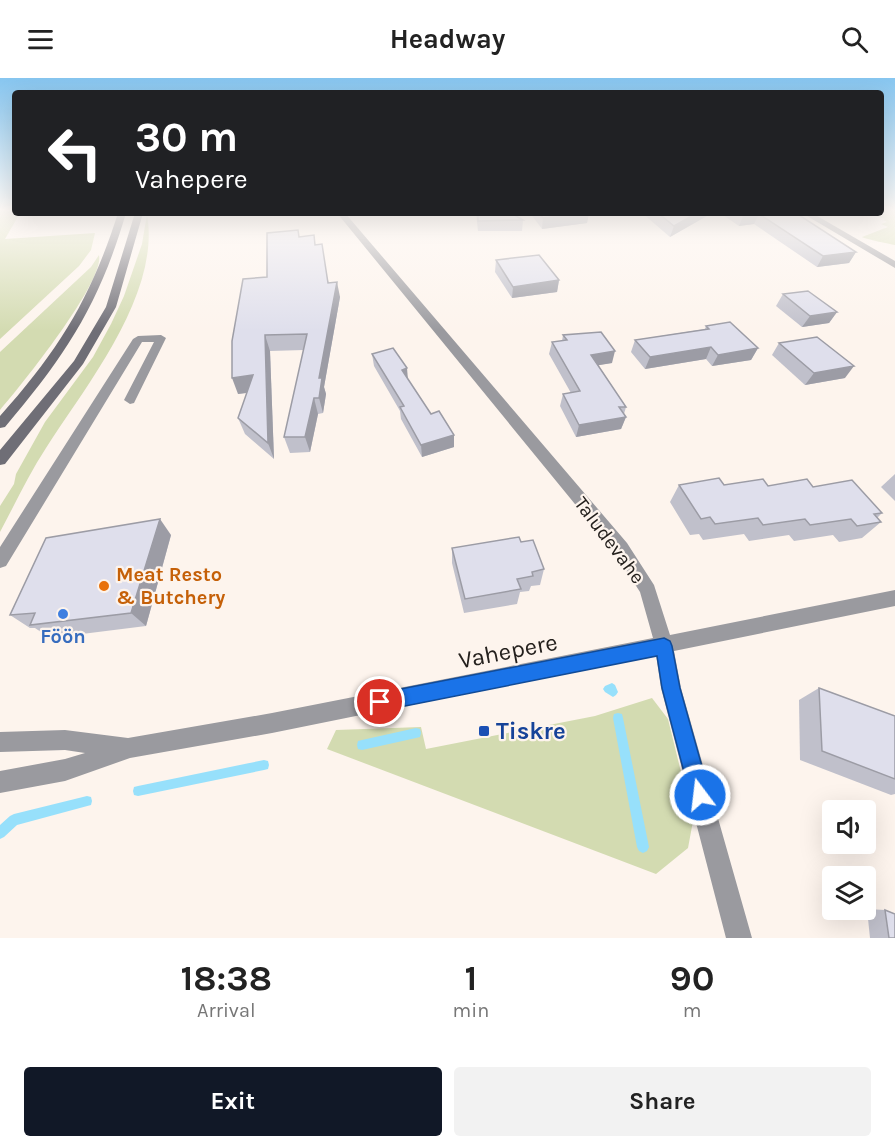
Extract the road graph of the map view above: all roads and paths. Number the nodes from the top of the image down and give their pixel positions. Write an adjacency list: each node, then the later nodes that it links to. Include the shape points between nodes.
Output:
1 (111, 250): 7 (street, via 103,276 78,326 46,372)
2 (128, 250): 8 (street, via 111,307 79,362)
3 (372, 250): 11 (street, Taludevahe, via 621,548 648,590)
4 (870, 250): 5 (street)
5 (895, 265)
6 (130, 400): 9 (street, via 162,338 138,339)
7 (0, 424)
8 (0, 460)
9 (0, 561)
10 (895, 598): 11 (street, Vahepere)
11 (664, 646): 13 (street, Vahepere); 15 (street, Taludevahe, via 671,688)
12 (0, 742): 13 (street, Vahepere, via 65,740)
13 (130, 748): 14 (street, Vahepere, via 65,770)
14 (0, 782)
15 (739, 938)

